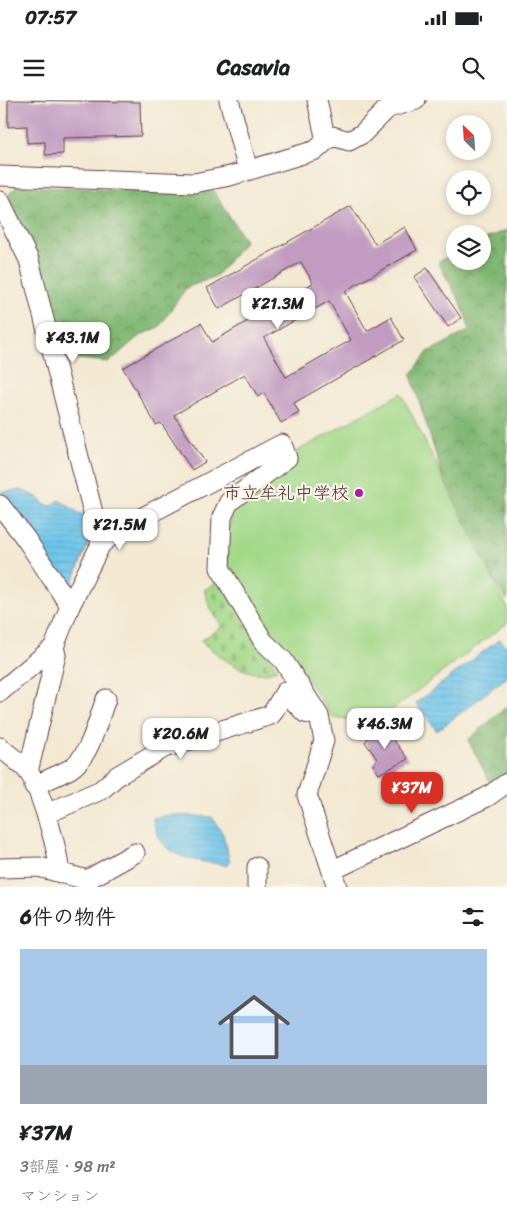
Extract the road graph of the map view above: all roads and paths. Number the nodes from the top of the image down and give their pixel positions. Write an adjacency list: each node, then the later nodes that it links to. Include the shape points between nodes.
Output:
1 (230, 100): 5 (street)
2 (316, 100): 4 (street)
3 (416, 100): 4 (street, via 388,108 362,134 350,141)
4 (326, 134): 5 (street, via 326,141 316,150)
5 (248, 170): 6 (street, via 194,183)
6 (0, 176)
7 (0, 201): 9 (street, via 29,260)
8 (0, 505): 10 (street)
9 (101, 544): 10 (street); 14 (street, via 122,528 282,444 287,458 229,502 222,516 220,568 263,640 283,660)
10 (70, 606): 11 (street)
11 (54, 647): 12 (street); 16 (street, via 56,655)
12 (0, 692)
13 (106, 699): 16 (street, via 80,760 71,768)
14 (319, 716): 18 (street, via 305,713 285,692 272,715 164,748 117,776 101,790); 23 (street, via 324,741 307,795)
15 (0, 747): 16 (street)
16 (31, 779): 18 (street)
17 (507, 783): 23 (street, via 487,797)
18 (46, 814): 22 (street, via 59,858)
19 (135, 853): 24 (street)
20 (257, 867): 25 (street)
21 (0, 868): 22 (street, via 39,867)
22 (59, 871): 24 (street)
23 (335, 878)
24 (88, 883)
25 (257, 887)

